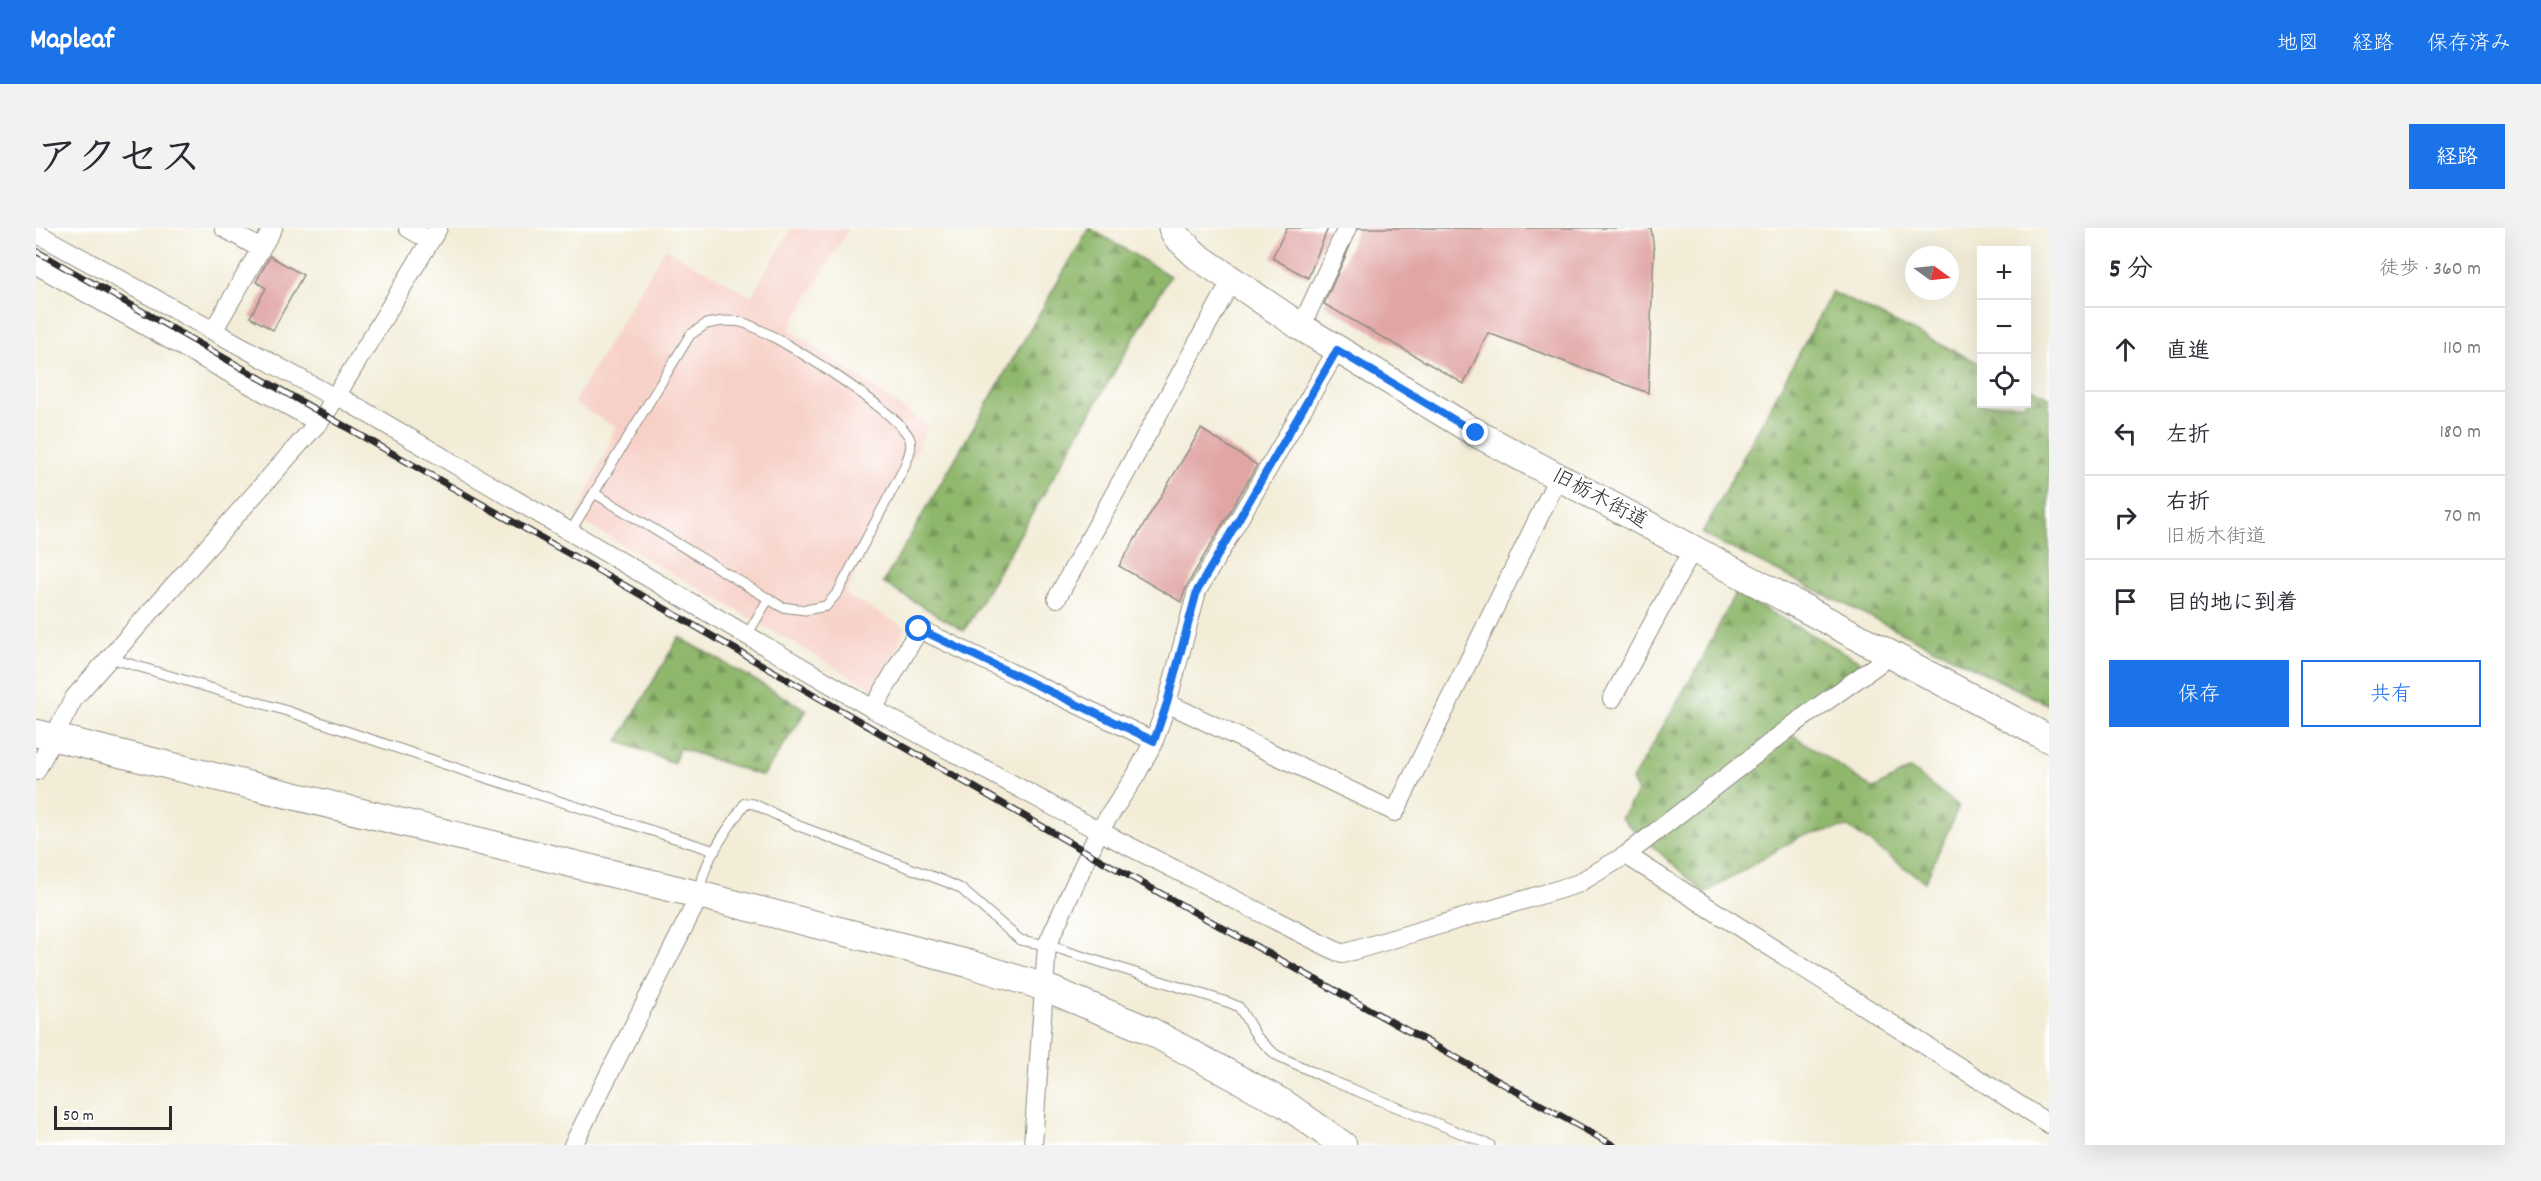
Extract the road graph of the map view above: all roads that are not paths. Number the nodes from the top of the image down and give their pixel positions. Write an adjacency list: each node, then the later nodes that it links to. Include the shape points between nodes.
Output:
1 (224, 228): 8 (street)
2 (273, 228): 8 (street)
3 (408, 228): 7 (street)
4 (1172, 228): 10 (street, 旧栃木街道, via 1184,245)
5 (1347, 228): 11 (street)
6 (36, 233): 12 (street)
7 (434, 234): 14 (street)
8 (261, 249): 12 (street)
9 (36, 265): 15 (street)
10 (1232, 280): 11 (street, 旧栃木街道); 21 (street)
11 (1301, 327): 13 (street, 旧栃木街道)
12 (213, 331): 14 (street)
13 (1337, 350): 16 (street, 旧栃木街道); 26 (street, via 1197,591)
14 (336, 397): 15 (street); 18 (street)
15 (319, 423): 24 (street)
16 (1560, 479): 19 (street, 旧栃木街道); 26 (street, via 1395,812)
17 (594, 494): 18 (lane); 20 (lane); 20 (lane, via 690,335 706,324 741,322 790,347 834,374 899,424 910,439 910,451 838,592 826,606 805,610 782,607)
18 (570, 532): 22 (street)
19 (1692, 550): 23 (street, 旧栃木街道); 25 (street)
20 (768, 598): 22 (lane)
21 (1057, 598)
22 (747, 635): 27 (street)
23 (1891, 656): 29 (street, 旧栃木街道); 34 (street, via 1801,719)
24 (110, 658): 28 (street); 33 (lane, via 287,711)
25 (1612, 699)
26 (1167, 703): 30 (street)
27 (873, 709): 30 (street, via 919,629); 32 (street)
28 (44, 734): 31 (street); 35 (street)
29 (2049, 739)
30 (1154, 741): 32 (street)
31 (36, 771)
32 (1099, 831): 34 (street, via 1342,954 1577,884); 36 (street)
33 (714, 851): 35 (lane, via 702,877); 36 (lane, via 745,803 754,804 799,826 960,888 1020,940)
34 (1626, 855): 38 (street)
35 (700, 895): 37 (street, via 970,964); 39 (street)
36 (1047, 945): 37 (street); 42 (lane, via 1239,1007 1257,1037 1276,1055)
37 (1044, 987): 40 (street); 41 (street, via 1150,1031 1219,1067 1285,1104)
38 (2049, 1124)
39 (573, 1145)
40 (1034, 1145)
41 (1343, 1145)
42 (1490, 1145)

